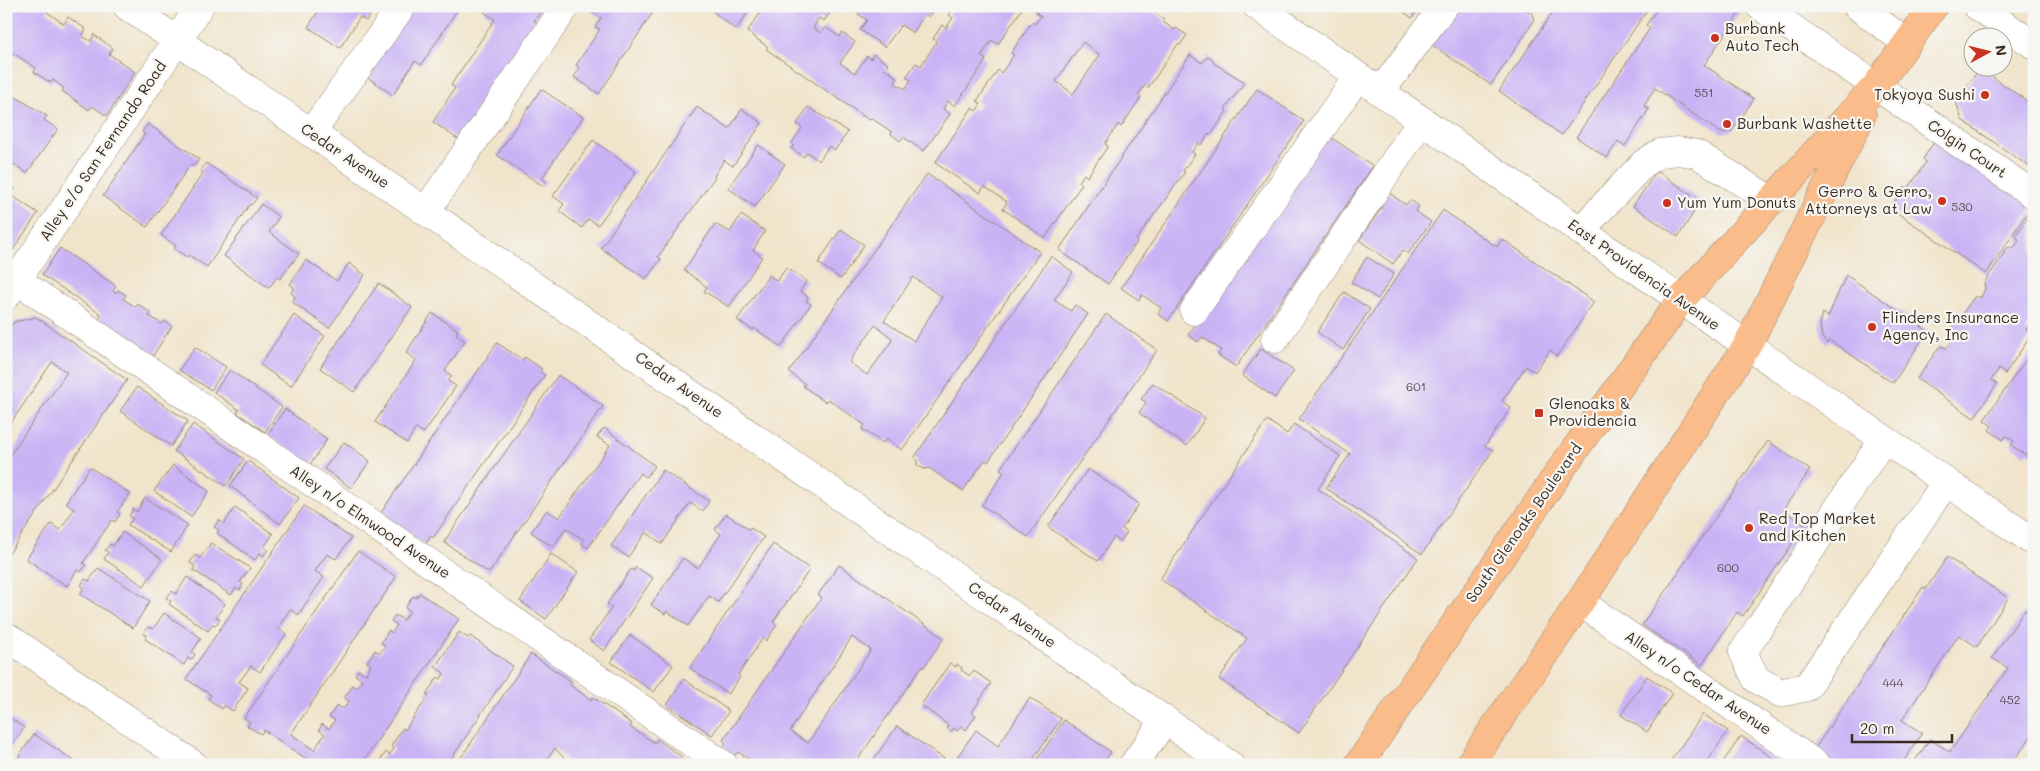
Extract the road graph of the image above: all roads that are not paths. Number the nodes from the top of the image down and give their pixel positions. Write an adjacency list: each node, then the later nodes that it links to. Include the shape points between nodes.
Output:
1 (127, 6): 11 (street, Cedar Avenue)
2 (200, 6): 11 (street, Alley e/o San Fernando Road)
3 (402, 6): 18 (street)
4 (1257, 6): 14 (street, East Providencia Avenue)
5 (1444, 6): 16 (street)
6 (1760, 6): 15 (street, Colgin Court)
7 (1857, 6): 12 (street)
8 (1934, 6): 12 (main road, South Glenoaks Boulevard)
9 (1977, 6): 13 (street)
10 (570, 14): 21 (street)
11 (177, 40): 18 (street, Cedar Avenue); 23 (street, Alley e/o San Fernando Road)
12 (1907, 43): 15 (main road, South Glenoaks Boulevard)
13 (2034, 45)
14 (1358, 76): 16 (street, East Providencia Avenue); 25 (street)
15 (1876, 86): 19 (street, Colgin Court); 20 (main road, South Glenoaks Boulevard); 27 (main road, South Glenoaks Boulevard)
16 (1381, 91): 17 (street, East Providencia Avenue)
17 (1422, 120): 22 (street, East Providencia Avenue); 26 (street)
18 (311, 132): 21 (street, Cedar Avenue)
19 (2034, 194)
20 (1772, 201): 22 (street, via 1697,154 1660,153 1644,163); 24 (main road, South Glenoaks Boulevard)
21 (434, 217): 33 (street, Cedar Avenue)
22 (1580, 231): 24 (street, East Providencia Avenue)
23 (12, 288): 35 (street, Alley n/o Elmwood Avenue)
24 (1680, 301): 27 (street, East Providencia Avenue); 38 (main road, South Glenoaks Boulevard)
25 (1194, 311)
26 (1275, 339)
27 (1747, 346): 28 (street, East Providencia Avenue); 31 (main road, South Glenoaks Boulevard)
28 (1883, 440): 29 (street, East Providencia Avenue); 29 (street, via 1743,652 1756,679 1780,693 1807,687)
29 (1946, 482): 30 (street, East Providencia Avenue)
30 (2034, 542)
31 (1580, 602): 39 (main road, South Glenoaks Boulevard); 40 (street, Alley n/o Cedar Avenue)
32 (6, 636): 34 (street)
33 (1165, 720): 36 (street); 37 (street, Cedar Avenue)
34 (194, 765)
35 (724, 765)
36 (1133, 765)
37 (1230, 765)
38 (1358, 765)
39 (1468, 765)
40 (1817, 765)

